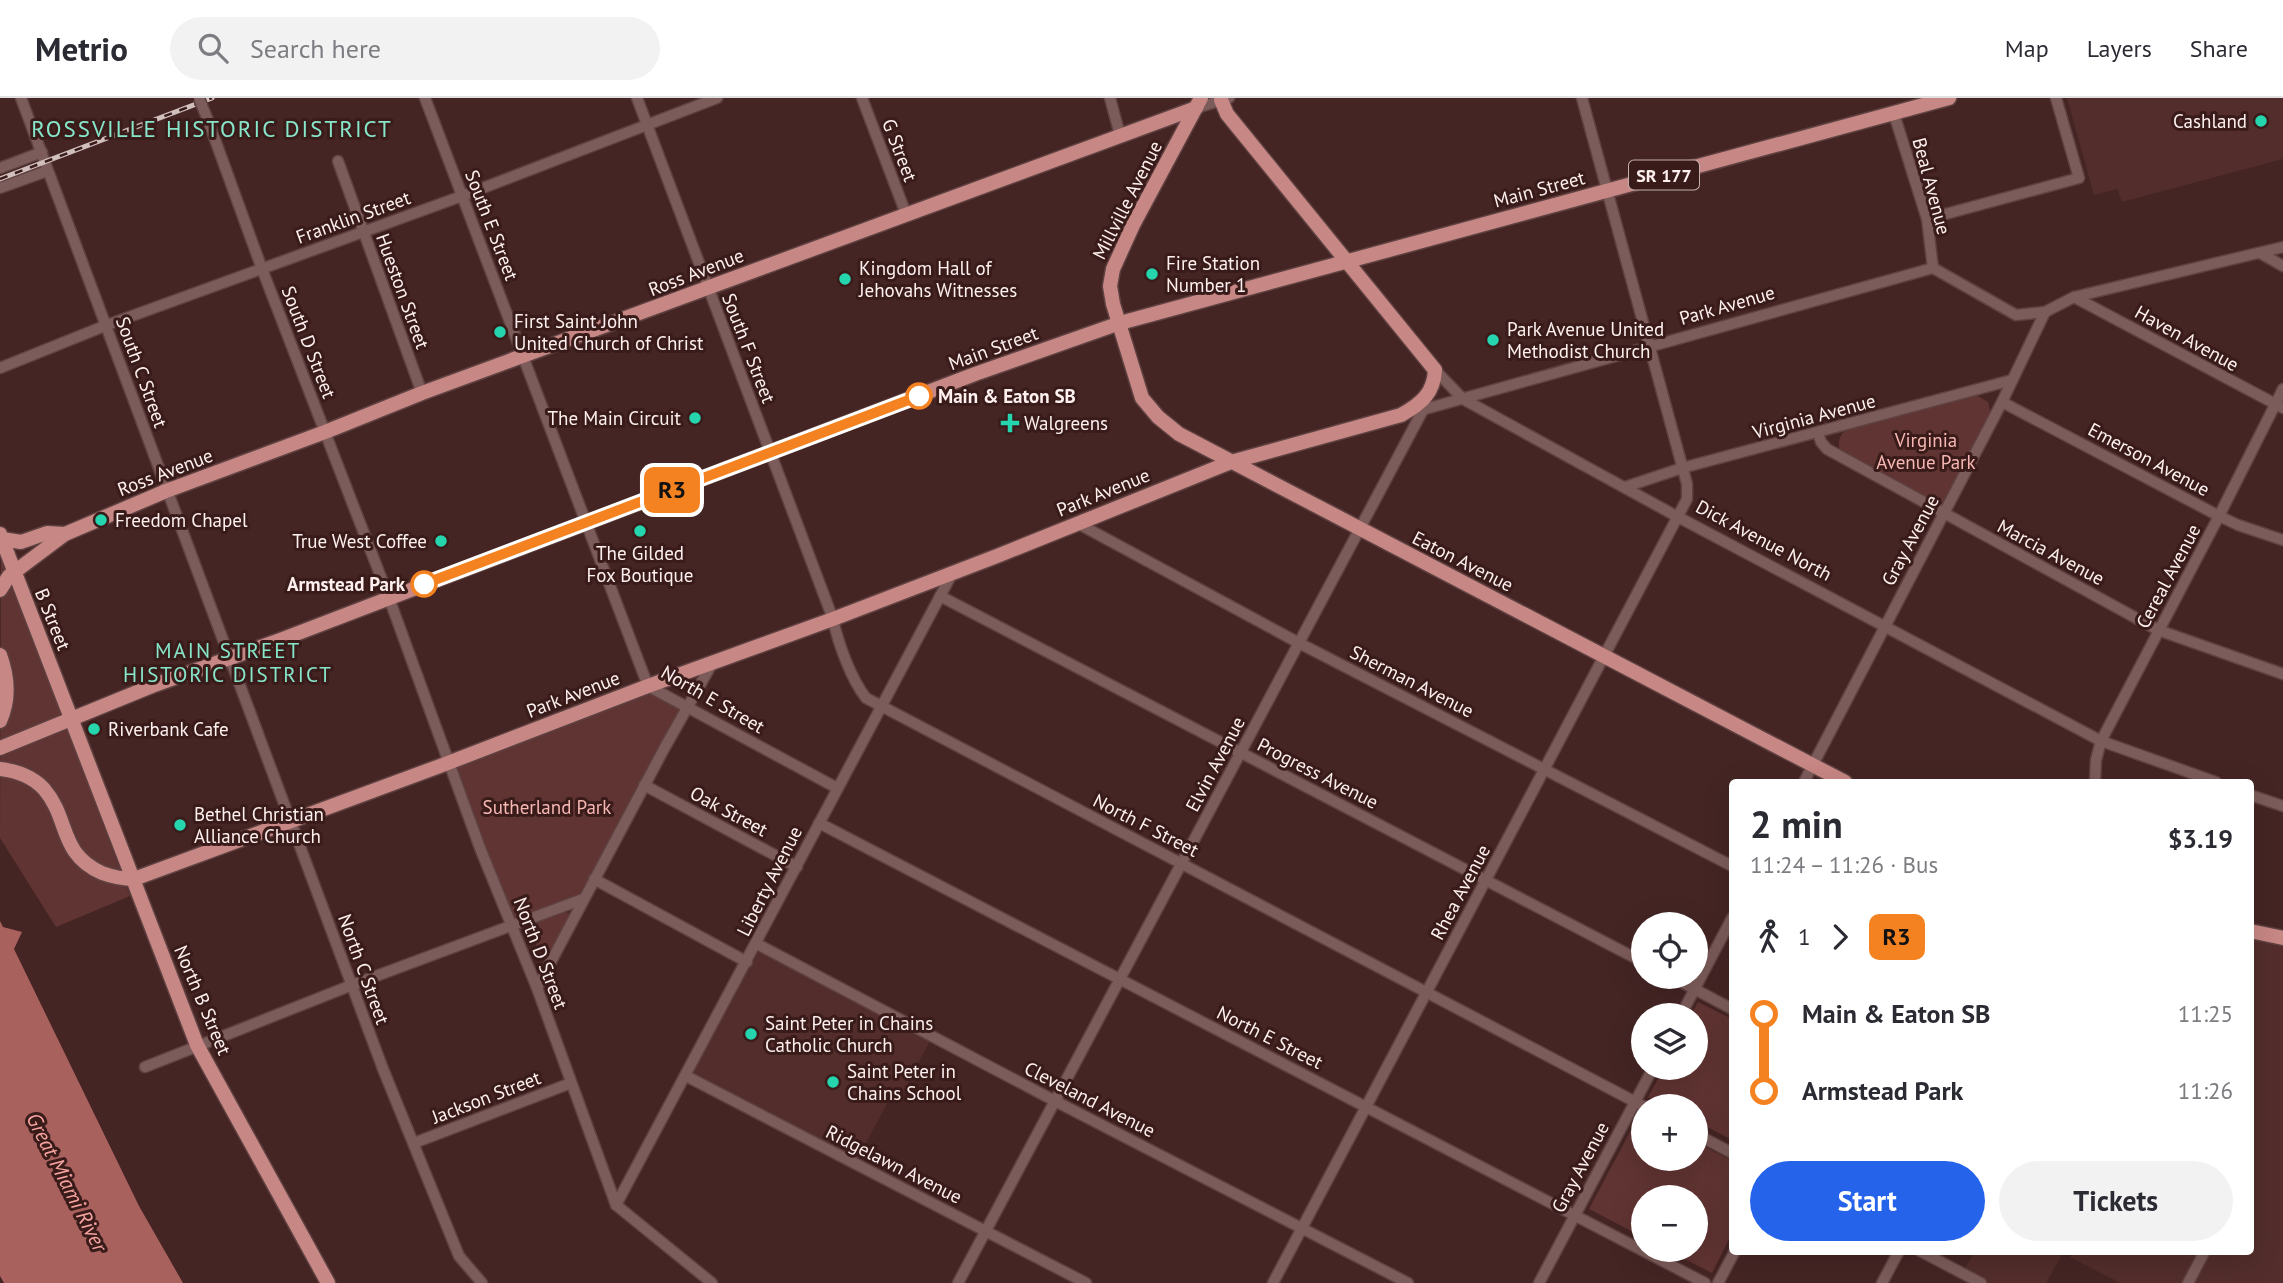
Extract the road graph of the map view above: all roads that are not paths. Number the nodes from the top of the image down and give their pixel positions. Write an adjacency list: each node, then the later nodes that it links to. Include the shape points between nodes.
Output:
1 (21, 98): 16 (street, South C Street)
2 (200, 98): 30 (street, South D Street, bridge)
3 (425, 98): 22 (street, South E Street)
4 (637, 98): 14 (street, South F Street)
5 (717, 98): 14 (street, Franklin Street)
6 (862, 98): 23 (street, G Street)
7 (1110, 98): 15 (street)
8 (1583, 98): 21 (street, Rhea Avenue)
9 (1949, 98): 13 (main road, Main Street / SR 177)
10 (2056, 98): 24 (street, via 2079,178)
11 (1225, 99): 12 (street, Ross Avenue); 28 (main road, Dick Avenue North, via 1227,114)
12 (1199, 103): 15 (main road, Ross Avenue); 35 (main road, Millville Avenue, via 1113,269 1111,295)
13 (1894, 114): 21 (main road, Main Street / SR 177); 24 (street, Beal Avenue)
14 (646, 124): 22 (street, Franklin Street); 32 (street, South F Street)
15 (1120, 135): 23 (main road, Ross Avenue)
16 (42, 152): 18 (street); 19 (street, South C Street)
17 (338, 161): 25 (street, Hueston Street)
18 (0, 168)
19 (47, 171): 20 (street); 36 (street, South C Street)
20 (0, 188)
21 (1607, 190): 28 (main road, Main Street / SR 177); 37 (street, Rhea Avenue)
22 (462, 196): 25 (street, Franklin Street); 38 (street, South E Street)
23 (906, 214): 32 (main road, Ross Avenue)
24 (1927, 219): 31 (street, Beal Avenue)
25 (363, 231): 30 (street, Franklin Street); 43 (street, Hueston Street)
26 (2283, 247): 27 (street)
27 (2260, 253): 29 (street); 33 (street)
28 (1346, 260): 35 (main road, Main Street / SR 177); 40 (main road, Dick Avenue North)
29 (2283, 266)
30 (262, 268): 36 (street, Franklin Street); 49 (street, South D Street)
31 (1933, 268): 34 (street, via 2016,315); 37 (street, Park Avenue)
32 (708, 289): 38 (main road, Ross Avenue); 51 (street, South F Street)
33 (2074, 297): 34 (street); 46 (street, Haven Avenue)
34 (2045, 312): 41 (street, Gray Avenue)
35 (1120, 323): 51 (main road, Main Street); 52 (main road, Eaton Avenue, via 1146,403 1179,435)
36 (107, 325): 39 (street, Franklin Street); 55 (street, South C Street)
37 (1650, 346): 44 (street, Park Avenue); 53 (street, Rhea Avenue)
38 (524, 357): 43 (main road, Ross Avenue); 59 (street, South E Street)
39 (0, 368)
40 (1435, 370): 44 (street, Dick Avenue North); 48 (main road, via 1435,383 1427,396)
41 (2012, 380): 45 (street, Gray Avenue); 50 (street, Virginia Avenue)
42 (2283, 389): 46 (street, Cereal Avenue)
43 (422, 393): 49 (main road, Ross Avenue)
44 (1463, 399): 47 (street, Park Avenue); 54 (street, Dick Avenue North)
45 (2002, 402): 56 (street, Gray Avenue); 57 (street, Emerson Avenue)
46 (2279, 407): 57 (street, Cereal Avenue)
47 (1423, 410): 48 (street, Park Avenue); 61 (street, Elvin Avenue)
48 (1401, 415): 52 (main road, Park Avenue)
49 (325, 432): 55 (main road, Ross Avenue); 69 (street, South D Street)
50 (1818, 433): 53 (street, Virginia Avenue); 56 (street, Marcia Avenue, via 1827,449)
51 (770, 453): 59 (main road, Main Street); 70 (street, North F Street)
52 (1231, 461): 60 (main road, Park Avenue); 61 (main road, Eaton Avenue)
53 (1682, 468): 54 (street, Virginia Avenue); 58 (street, Rhea Avenue, via 1687,499)
54 (1625, 488): 58 (street, Dick Avenue North)
55 (166, 491): 62 (main road, Ross Avenue); 76 (street, South C Street)
56 (1944, 514): 71 (street, Gray Avenue); 72 (street, Marcia Avenue)
57 (2220, 516): 64 (street, Emerson Avenue); 72 (street, Cereal Avenue)
58 (1678, 517): 71 (street, Dick Avenue North); 75 (street, Rhea Avenue)
59 (586, 523): 69 (main road, Main Street); 79 (street, North E Street)
60 (1077, 523): 66 (main road, Park Avenue); 73 (street, Sherman Avenue)
61 (1360, 529): 73 (street, Elvin Avenue); 75 (main road, Eaton Avenue)
62 (65, 534): 63 (main road, via 47,533 20,542); 65 (main road, Ross Avenue)
63 (1, 537): 65 (main road, B Street)
64 (2283, 540)
65 (13, 572): 67 (main road, Ross Avenue); 82 (main road, B Street)
66 (953, 572): 68 (street, Liberty Avenue); 70 (main road, Park Avenue)
67 (0, 590)
68 (940, 596): 81 (street, Liberty Avenue); 86 (street, Progress Avenue)
69 (389, 598): 76 (main road, Main Street); 87 (street, North D Street)
70 (833, 619): 77 (main road, Park Avenue); 81 (street, North F Street, via 859,689)
71 (1884, 626): 84 (street, Dick Avenue North); 88 (street, Gray Avenue)
72 (2158, 630): 78 (street, Marcia Avenue); 84 (street, Cereal Avenue)
73 (1299, 643): 86 (street, Elvin Avenue); 89 (street, Sherman Avenue)
74 (0, 655): 83 (main road, via 7,691)
75 (1604, 656): 88 (main road, Eaton Avenue); 89 (street, Rhea Avenue)
76 (230, 658): 82 (main road, Main Street); 99 (street, North C Street)
77 (713, 662): 79 (main road, Park Avenue); 80 (street)
78 (2283, 674)
79 (648, 686): 80 (street, North E Street); 87 (main road, Park Avenue)
80 (687, 708): 95 (street); 96 (street, North E Street)
81 (881, 708): 96 (street, Liberty Avenue); 101 (street, North F Street)
82 (72, 717): 85 (main road, Main Street); 104 (main road, North B Street)
83 (0, 721)
84 (2101, 741): 93 (street, Cereal Avenue); 94 (street, Dick Avenue North)
85 (0, 748)
86 (1241, 753): 101 (street, Elvin Avenue); 106 (street, Progress Avenue)
87 (450, 762): 99 (main road, Park Avenue); 109 (street, North D Street)
88 (1813, 765): 91 (street, Gray Avenue); 92 (main road, Eaton Avenue)
89 (1545, 768): 102 (street, Sherman Avenue); 106 (street, Rhea Avenue)
90 (0, 769): 104 (main road, via 22,774 46,791 79,858 113,877)
91 (1806, 779)
92 (1839, 779)
93 (2095, 779)
94 (2208, 779)
95 (644, 785): 103 (street, Oak Street); 105 (street)
96 (838, 788): 100 (street, Liberty Avenue)
97 (2254, 796): 98 (street)
98 (2283, 806)
99 (291, 820): 104 (main road, Park Avenue); 117 (street, North C Street)
100 (819, 823): 103 (street, Liberty Avenue); 116 (street, North E Street)
101 (1182, 863): 116 (street, Elvin Avenue); 120 (street, North F Street)
102 (1729, 864)
103 (797, 867): 112 (street, Liberty Avenue)
104 (134, 879): 123 (main road, North B Street)
105 (594, 879): 107 (street); 114 (street)
106 (1487, 879): 113 (street, Progress Avenue); 120 (street, Rhea Avenue)
107 (583, 899): 109 (street); 118 (street)
108 (1729, 924): 115 (street)
109 (513, 926): 117 (street); 118 (street, North D Street)
110 (2254, 932): 111 (main road)
111 (2283, 939)
112 (757, 944): 114 (street, Liberty Avenue); 128 (street, Cleveland Avenue)
113 (1631, 956)
114 (747, 962): 125 (street, Liberty Avenue)
115 (1708, 964)
116 (1119, 979): 128 (street, Elvin Avenue); 129 (street, North E Street)
117 (352, 985): 123 (street); 132 (street, North C Street)
118 (537, 988): 126 (street, North D Street)
119 (1695, 989): 121 (street); 122 (street)
120 (1427, 992): 127 (street, North F Street); 129 (street, Rhea Avenue)
121 (1687, 1003)
122 (1729, 1007)
123 (197, 1045): 124 (street); 142 (main road, North B Street)
124 (145, 1066)
125 (686, 1076): 134 (street, Liberty Avenue); 137 (street, Ridgelawn Avenue)
126 (571, 1083): 132 (street, Jackson Street); 134 (street, North D Street)
127 (1631, 1100)
128 (1055, 1101): 136 (street, Cleveland Avenue); 137 (street, Elvin Avenue)
129 (1367, 1107): 135 (street, North E Street); 136 (street, Rhea Avenue)
130 (1631, 1118): 135 (street, Gray Avenue)
131 (1708, 1140): 133 (street)
132 (414, 1143): 143 (street, North C Street, via 459,1256)
133 (1729, 1151)
134 (616, 1205): 144 (street)
135 (1575, 1215): 149 (street, Gray Avenue); 150 (street, North E Street)
136 (1302, 1228): 147 (street, Rhea Avenue); 148 (street, Cleveland Avenue)
137 (987, 1231): 145 (street, Elvin Avenue); 146 (street, Ridgelawn Avenue)
138 (1733, 1255): 151 (street)
139 (1897, 1255): 152 (street)
140 (1928, 1255): 153 (street)
141 (2199, 1255): 154 (street)
142 (328, 1283)
143 (482, 1283)
144 (712, 1283)
145 (958, 1283)
146 (1086, 1283)
147 (1273, 1283)
148 (1408, 1283)
149 (1539, 1283)
150 (1705, 1283)
151 (1718, 1283)
152 (1882, 1283)
153 (1981, 1283)
154 (2188, 1283)

